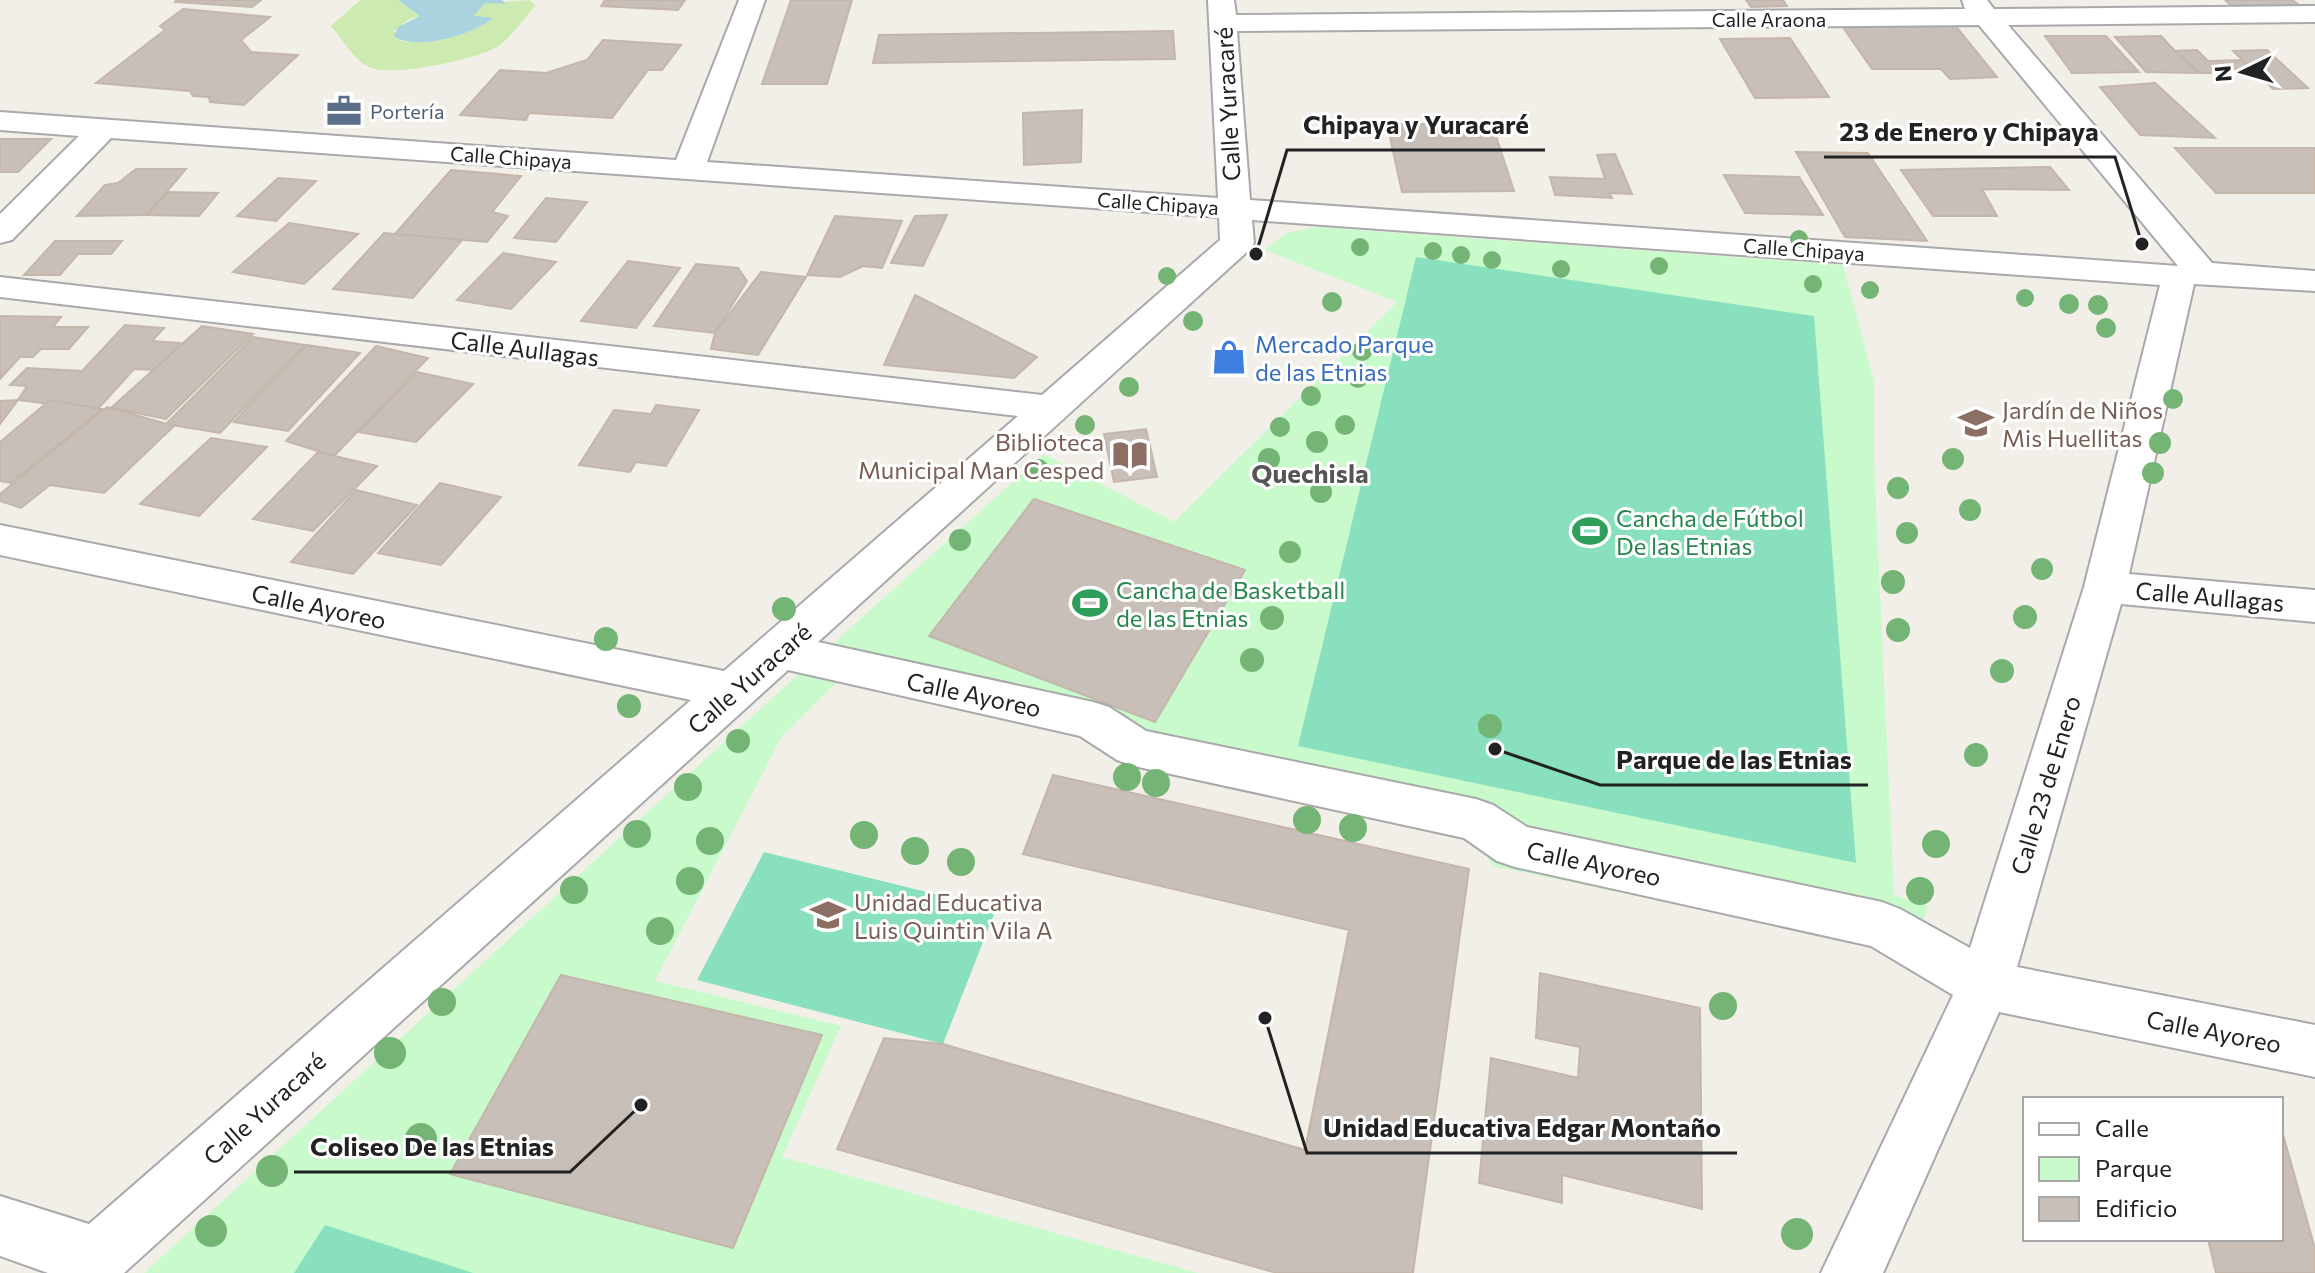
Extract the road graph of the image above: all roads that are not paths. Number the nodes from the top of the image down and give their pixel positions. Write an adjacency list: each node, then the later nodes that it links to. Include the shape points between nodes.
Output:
1 (752, 0): 7 (street)
2 (1980, 9): 3 (street, Calle Araona); 4 (street, Calle Araona); 10 (street)
3 (1222, 12): 8 (street, Calle Yuracaré)
4 (2315, 14)
5 (0, 121): 6 (street, Calle Chipaya)
6 (103, 129): 7 (street, Calle Chipaya); 9 (street)
7 (688, 170): 8 (street, Calle Chipaya)
8 (1233, 208): 10 (street, Calle Chipaya); 13 (street, Calle Yuracaré, via 1237,243)
9 (0, 233)
10 (2191, 275): 11 (street, Calle Chipaya); 15 (street, Calle 23 de Enero)
11 (2315, 281)
12 (0, 287): 13 (street, Calle Aullagas)
13 (1050, 408): 17 (street, Calle Yuracaré)
14 (0, 540): 18 (street, Calle Ayoreo)
15 (2105, 587): 16 (street, Calle Aullagas); 19 (street, Calle 23 de Enero)
16 (2315, 606)
17 (780, 651): 18 (street, Calle Yuracaré); 19 (street, Calle Ayoreo, via 1093,720 1134,747 1476,820 1515,846 1882,925)
18 (733, 691): 22 (street, Calle Yuracaré)
19 (1985, 985): 20 (street, Calle Ayoreo); 23 (street, Calle 23 de Enero)
20 (2315, 1051)
21 (0, 1226): 22 (street)
22 (88, 1265)
23 (1852, 1273)

